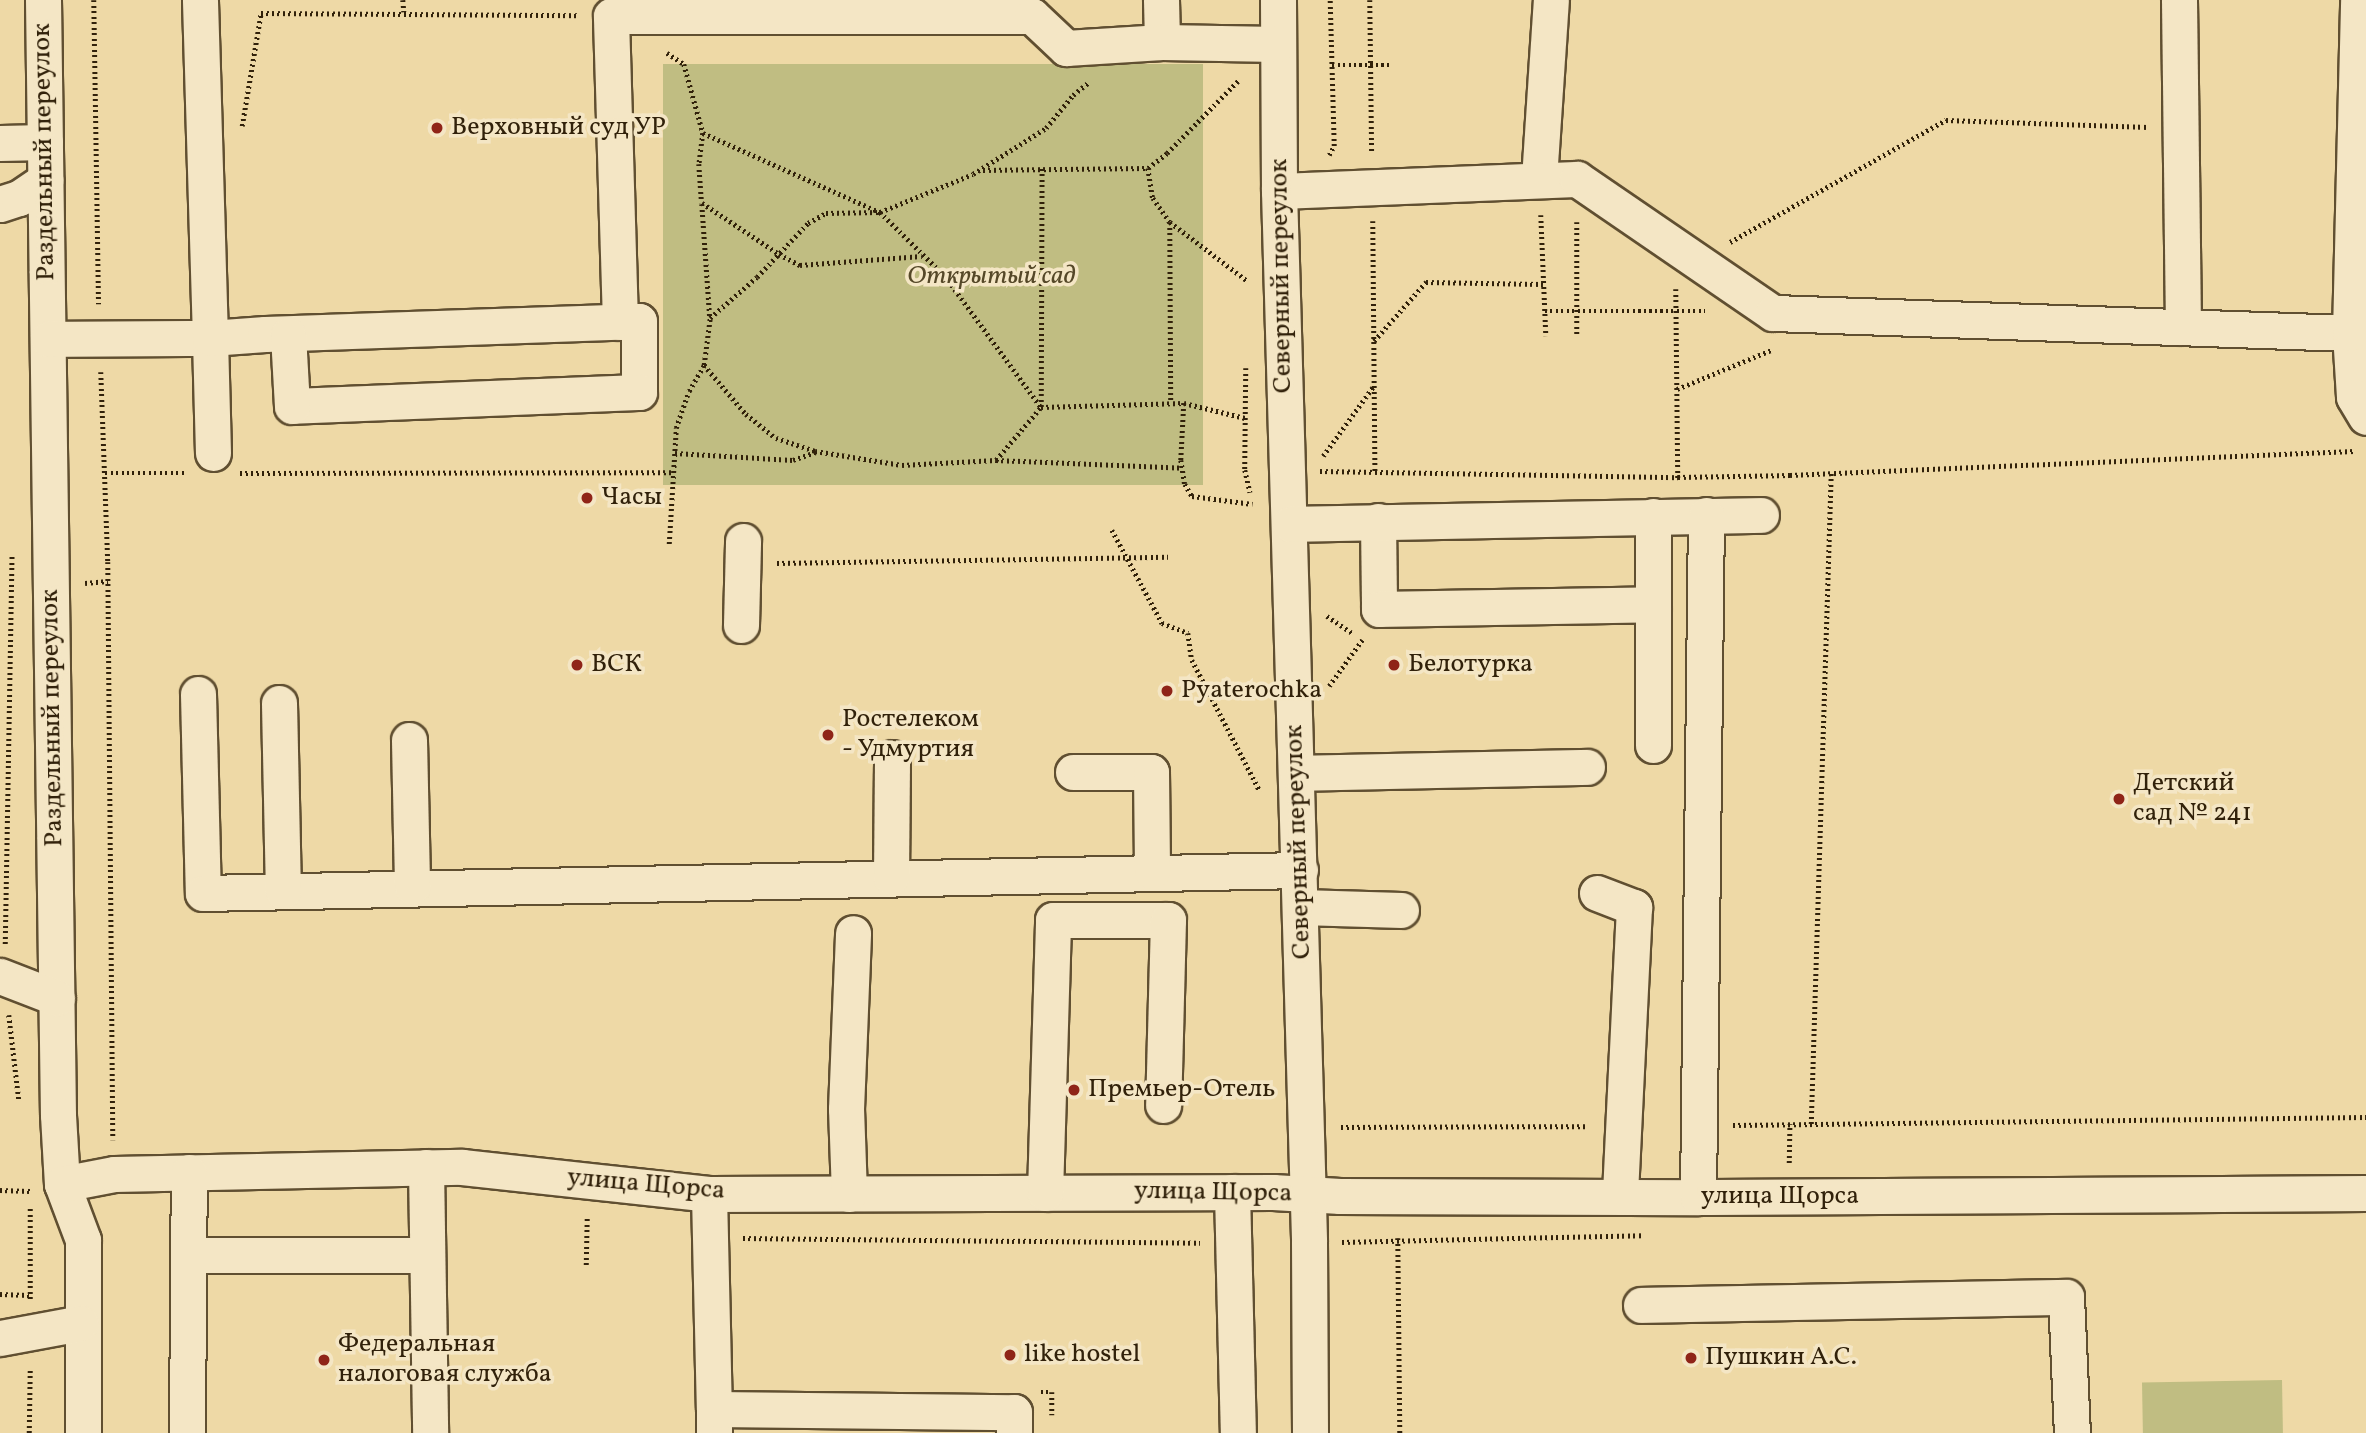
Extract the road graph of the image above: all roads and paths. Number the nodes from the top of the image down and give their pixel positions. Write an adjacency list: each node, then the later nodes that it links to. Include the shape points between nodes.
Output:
1 (43, 0): 24 (street, Раздельный переулок)
2 (94, 0): 53 (path)
3 (200, 0): 54 (street)
4 (403, 0): 11 (path)
5 (1161, 0): 13 (street)
6 (1278, 0): 14 (street, Северный переулок)
7 (1370, 0): 17 (path)
8 (1551, 0): 29 (street)
9 (2179, 0): 21 (street)
10 (2358, 0): 49 (street)
11 (404, 12): 12 (path); 23 (path, via 261,13)
12 (611, 16): 13 (street, via 1032,16 1066,48); 47 (street)
13 (1161, 42): 14 (street)
14 (1278, 44): 33 (street, Северный переулок)
15 (663, 50): 22 (path, via 684,64)
16 (1332, 65): 17 (path)
17 (1371, 65): 18 (path); 32 (path)
18 (1392, 65)
19 (1247, 71): 26 (path)
20 (1092, 80): 28 (path, via 1046,128)
21 (2180, 128): 40 (path, via 1947,120); 48 (street)
22 (703, 132): 34 (path, via 699,164); 36 (path)
23 (240, 136)
24 (45, 142): 25 (street); 31 (street, Раздельный переулок)
25 (0, 143)
26 (1148, 168): 27 (path); 37 (path, via 1153,198)
27 (1042, 169): 28 (path); 63 (path)
28 (980, 170): 36 (path)
29 (1539, 179): 30 (street); 32 (street); 42 (path)
30 (1577, 179): 40 (street); 43 (path)
31 (46, 180): 35 (street); 55 (street, Раздельный переулок)
32 (1372, 185): 33 (street); 56 (path)
33 (1279, 191): 81 (street, Северный переулок)
34 (702, 203): 38 (path); 46 (path)
35 (0, 204)
36 (880, 212): 38 (path, via 826,214 808,223); 39 (path)
37 (1170, 222): 41 (path); 61 (path)
38 (779, 254): 39 (path, via 800,265); 46 (path)
39 (922, 256): 63 (path, via 945,276)
40 (1697, 261): 44 (path, via 1675,273); 48 (street, via 1773,313)
41 (1246, 280)
42 (1543, 284): 45 (path); 56 (path, via 1426,282)
43 (1577, 309): 44 (path); 45 (path); 52 (path)
44 (1676, 310): 60 (path)
45 (1545, 311): 51 (path)
46 (710, 318): 58 (path)
47 (620, 322): 50 (street); 50 (street, via 639,321 639,392 292,406)
48 (2183, 327): 49 (street)
49 (2350, 333): 64 (street, via 2354,397)
50 (288, 335): 54 (street)
51 (1546, 336)
52 (1577, 336)
53 (100, 338): 54 (street); 55 (street); 74 (path)
54 (209, 338): 70 (street)
55 (48, 339): 110 (street, Раздельный переулок)
56 (1374, 342): 59 (path)
57 (1773, 349): 60 (path)
58 (704, 365): 66 (path, via 746,414 776,438); 68 (path, via 676,428)
59 (1374, 385): 73 (path); 73 (path, via 1312,471)
60 (1677, 389): 76 (path)
61 (1171, 403): 62 (path); 63 (path)
62 (1184, 403): 65 (path); 71 (path)
63 (1041, 407): 69 (path)
64 (2366, 417)
65 (1245, 418)
66 (819, 451): 68 (path, via 793,460); 69 (path, via 902,465)
67 (2366, 451): 75 (path)
68 (675, 453): 72 (path)
69 (996, 460): 71 (path)
70 (213, 466): 72 (path); 74 (path)
71 (1182, 468): 77 (path, via 1192,496)
72 (673, 472): 83 (path)
73 (1375, 472): 76 (path)
74 (105, 473): 119 (path)
75 (1831, 473): 76 (path); 113 (path)
76 (1678, 477): 78 (path)
77 (1252, 504)
78 (1680, 515): 79 (street); 80 (street); 87 (street); 114 (street)
79 (1761, 515)
80 (1378, 522): 81 (street); 87 (street, via 1379,609)
81 (1290, 524): 98 (street, Северный переулок)
82 (1112, 530): 86 (path)
83 (669, 544)
84 (756, 552): 86 (path); 89 (street)
85 (1168, 557): 86 (path)
86 (1128, 559): 99 (path, via 1162,623 1188,633 1192,660)
87 (1653, 604): 94 (street)
88 (1321, 612): 90 (path, via 1363,640)
89 (741, 625)
90 (1323, 693)
91 (198, 694): 104 (street, via 203,892)
92 (279, 703): 104 (street)
93 (410, 740): 103 (street)
94 (1653, 745)
95 (892, 758): 102 (street)
96 (1587, 767): 98 (street)
97 (1073, 772): 101 (street, via 1151,772)
98 (1297, 773): 100 (street, Северный переулок)
99 (1267, 804)
100 (1300, 870): 101 (street); 106 (street, Северный переулок)
101 (1152, 871): 102 (street)
102 (891, 877): 103 (street)
103 (412, 887): 104 (street)
104 (282, 891)
105 (1597, 892): 116 (street, via 1634,907)
106 (1301, 907): 107 (street); 127 (street, Северный переулок)
107 (1401, 909)
108 (853, 933): 126 (street, via 846,1109)
109 (0, 976): 110 (street)
110 (57, 998): 121 (street, Раздельный переулок)
111 (1163, 1105): 123 (street, via 1168,920 1053,920)
112 (2366, 1117): 113 (path)
113 (1811, 1124): 114 (path)
114 (1699, 1125): 129 (street)
115 (1336, 1126): 116 (path)
116 (1624, 1126): 128 (street)
117 (426, 1167): 118 (street, улица Щорса); 120 (street, улица Щорса); 134 (street)
118 (189, 1172): 119 (street, улица Щорса); 133 (street)
119 (114, 1174): 121 (street, улица Щорса)
120 (589, 1181): 125 (street, улица Щорса); 135 (path)
121 (62, 1184): 139 (street, Раздельный переулок, via 83,1240)
122 (1233, 1192): 123 (street, улица Щорса); 127 (street, улица Щорса); 132 (street)
123 (1045, 1193): 126 (street, улица Щорса)
124 (2366, 1193): 129 (street, улица Щорса)
125 (709, 1194): 126 (street, улица Щорса); 130 (street)
126 (849, 1194)
127 (1308, 1195): 128 (street, улица Щорса); 149 (street, Северный переулок)
128 (1620, 1197): 129 (street, улица Щорса)
129 (1698, 1197)
130 (709, 1238): 132 (path); 143 (street)
131 (1398, 1238): 150 (path)
132 (1234, 1243): 148 (street)
133 (189, 1255): 134 (street); 145 (street)
134 (427, 1255): 146 (street)
135 (586, 1265)
136 (0, 1294): 137 (path)
137 (30, 1295)
138 (1641, 1305): 151 (street, via 2066,1297)
139 (81, 1324): 140 (street); 144 (street, Раздельный переулок)
140 (0, 1338)
141 (1039, 1392): 142 (path, via 1052,1392)
142 (1052, 1419)
143 (714, 1421): 147 (street, via 1014,1412)
144 (83, 1433)
145 (187, 1433)
146 (430, 1433)
147 (1014, 1433)
148 (1238, 1433)
149 (1310, 1433)
150 (1400, 1433)
151 (2072, 1433)

